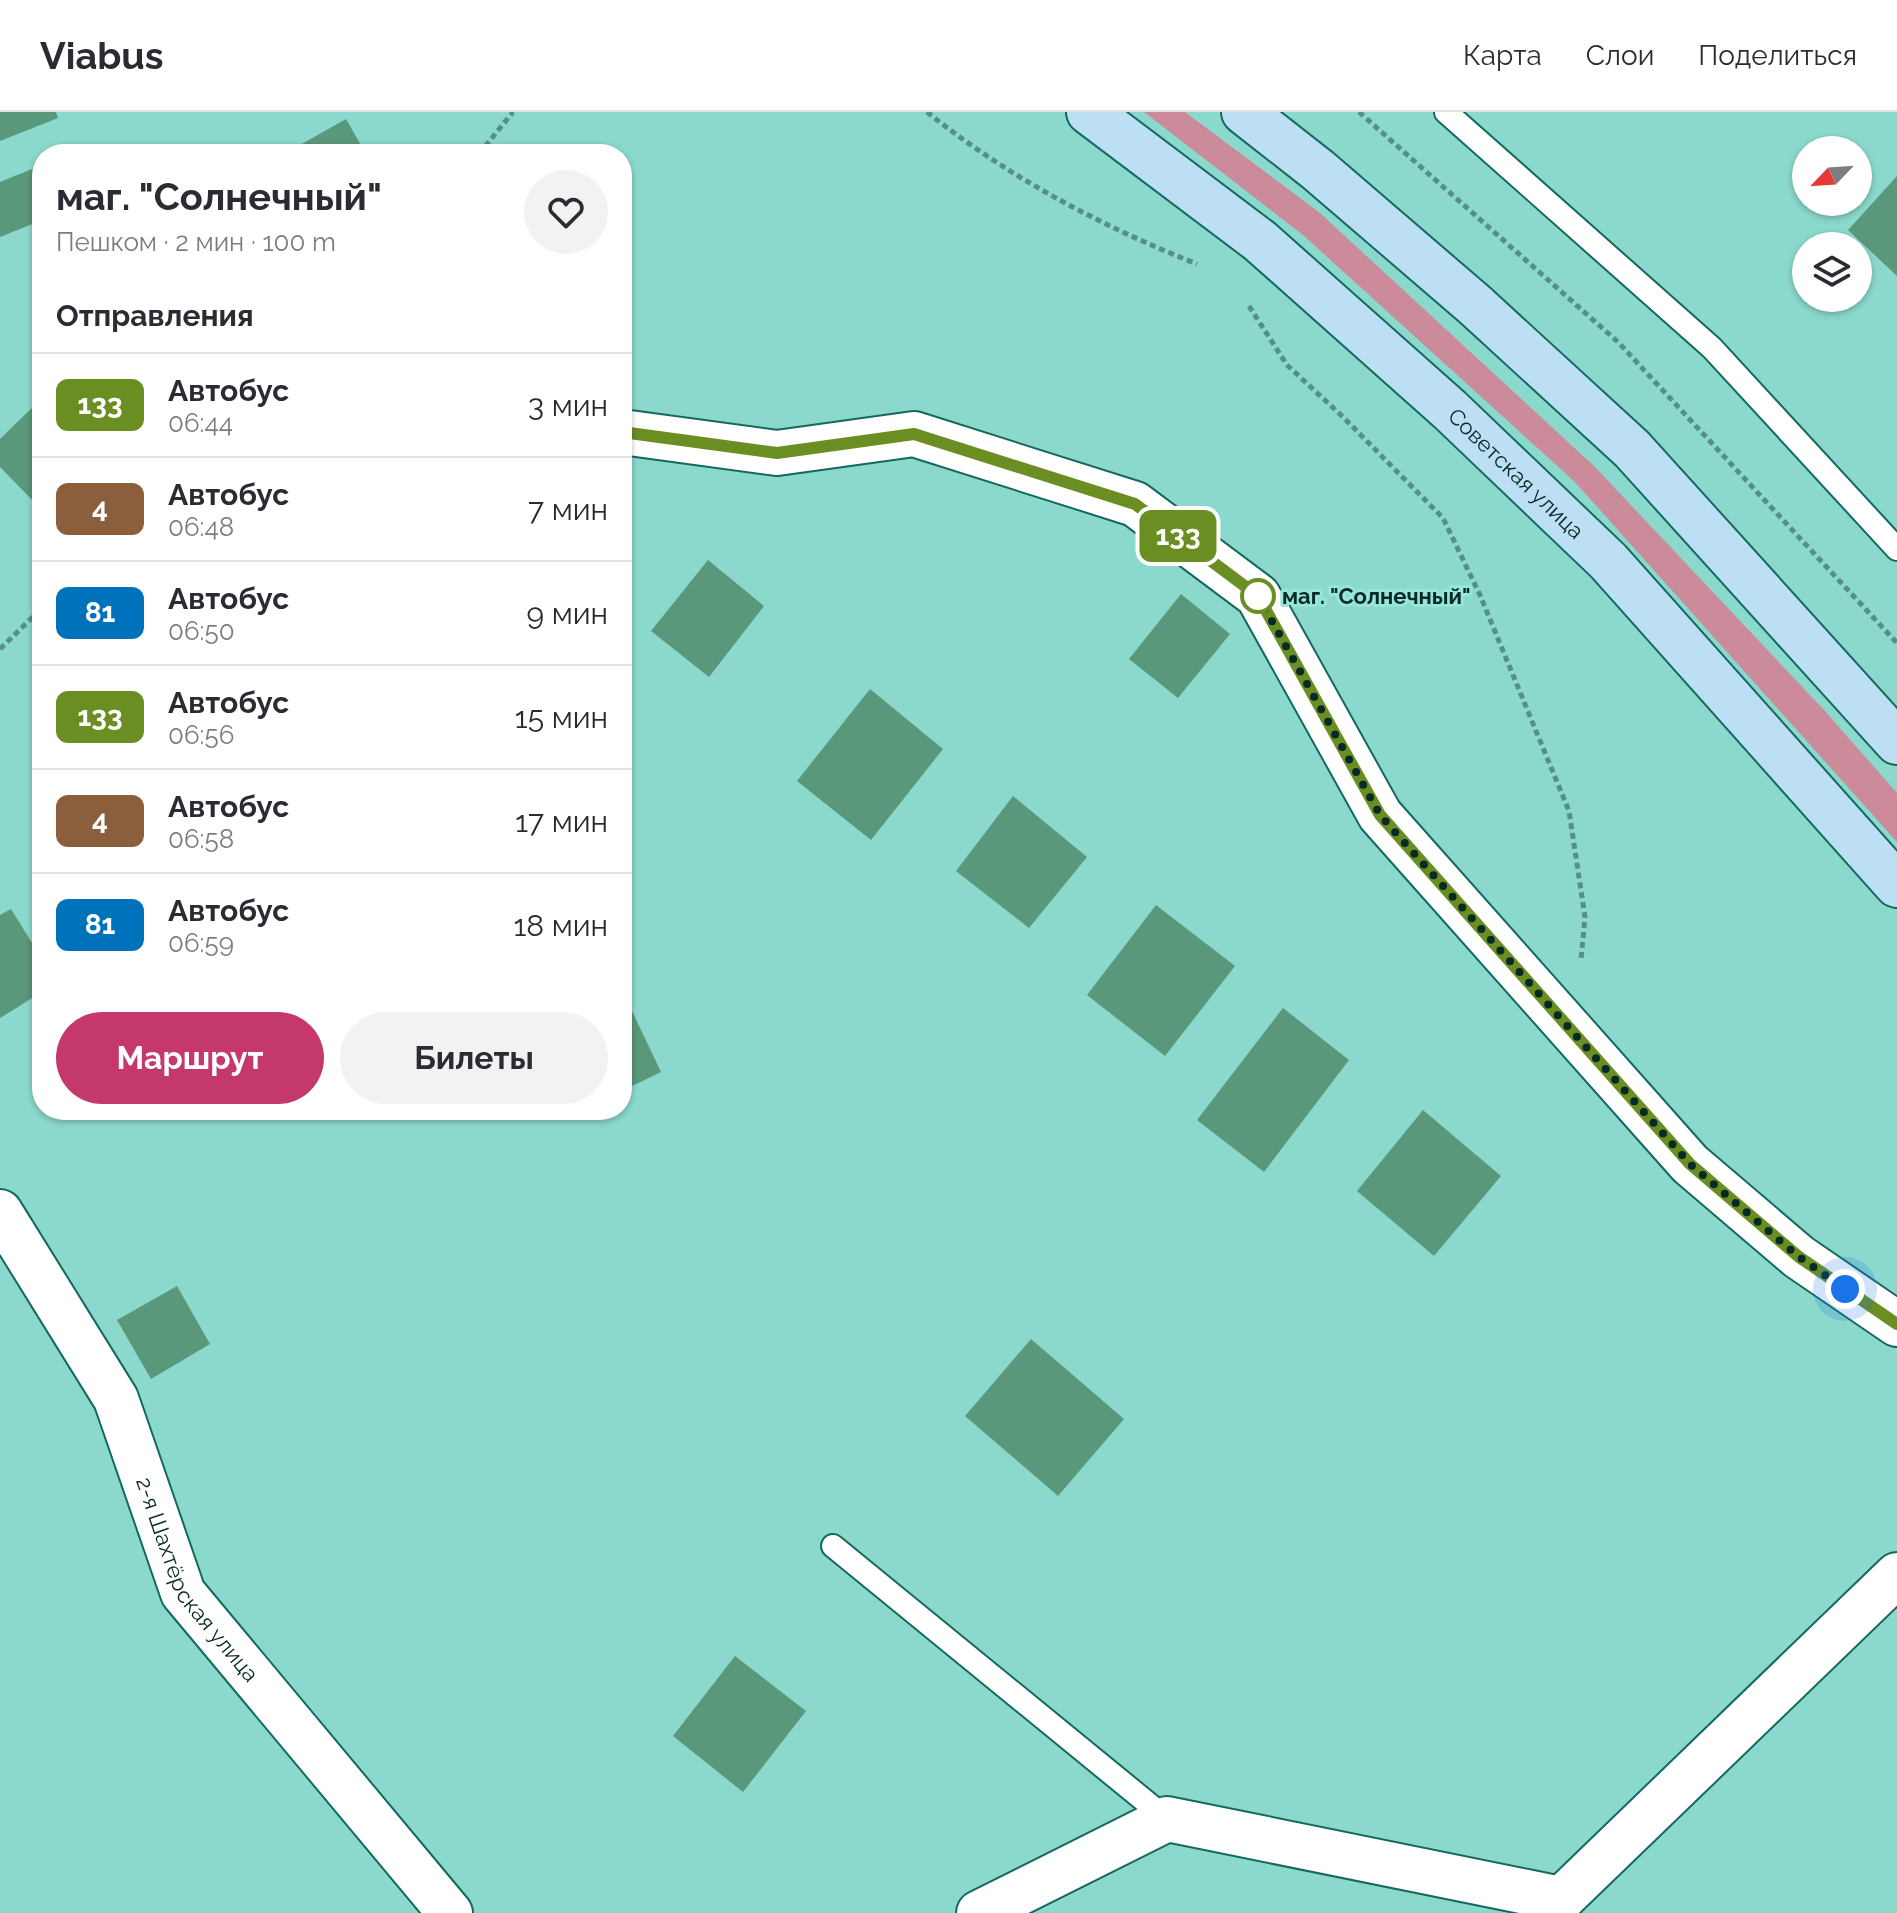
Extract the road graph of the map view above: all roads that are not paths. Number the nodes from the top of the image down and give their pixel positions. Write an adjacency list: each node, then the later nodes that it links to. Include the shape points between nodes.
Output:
1 (1089, 112): 7 (main road, Советская улица, via 1260,241 1450,410 1608,561)
2 (1244, 112): 6 (main road, via 1475,305 1632,449)
3 (1446, 112): 5 (lane, via 1712,348)
4 (632, 433): 9 (street, via 777,453 914,434 1135,504 1258,596 1380,815 1690,1164 1799,1257)
5 (1897, 549)
6 (1897, 742)
7 (1897, 885)
8 (0, 1212): 14 (street, 2-я Шахтёрская улица, via 116,1399 183,1593)
9 (1897, 1324)
10 (833, 1546): 12 (lane)
11 (1897, 1575): 13 (street)
12 (1167, 1819): 13 (street); 15 (street)
13 (1554, 1906)
14 (450, 1913)
15 (979, 1913)

